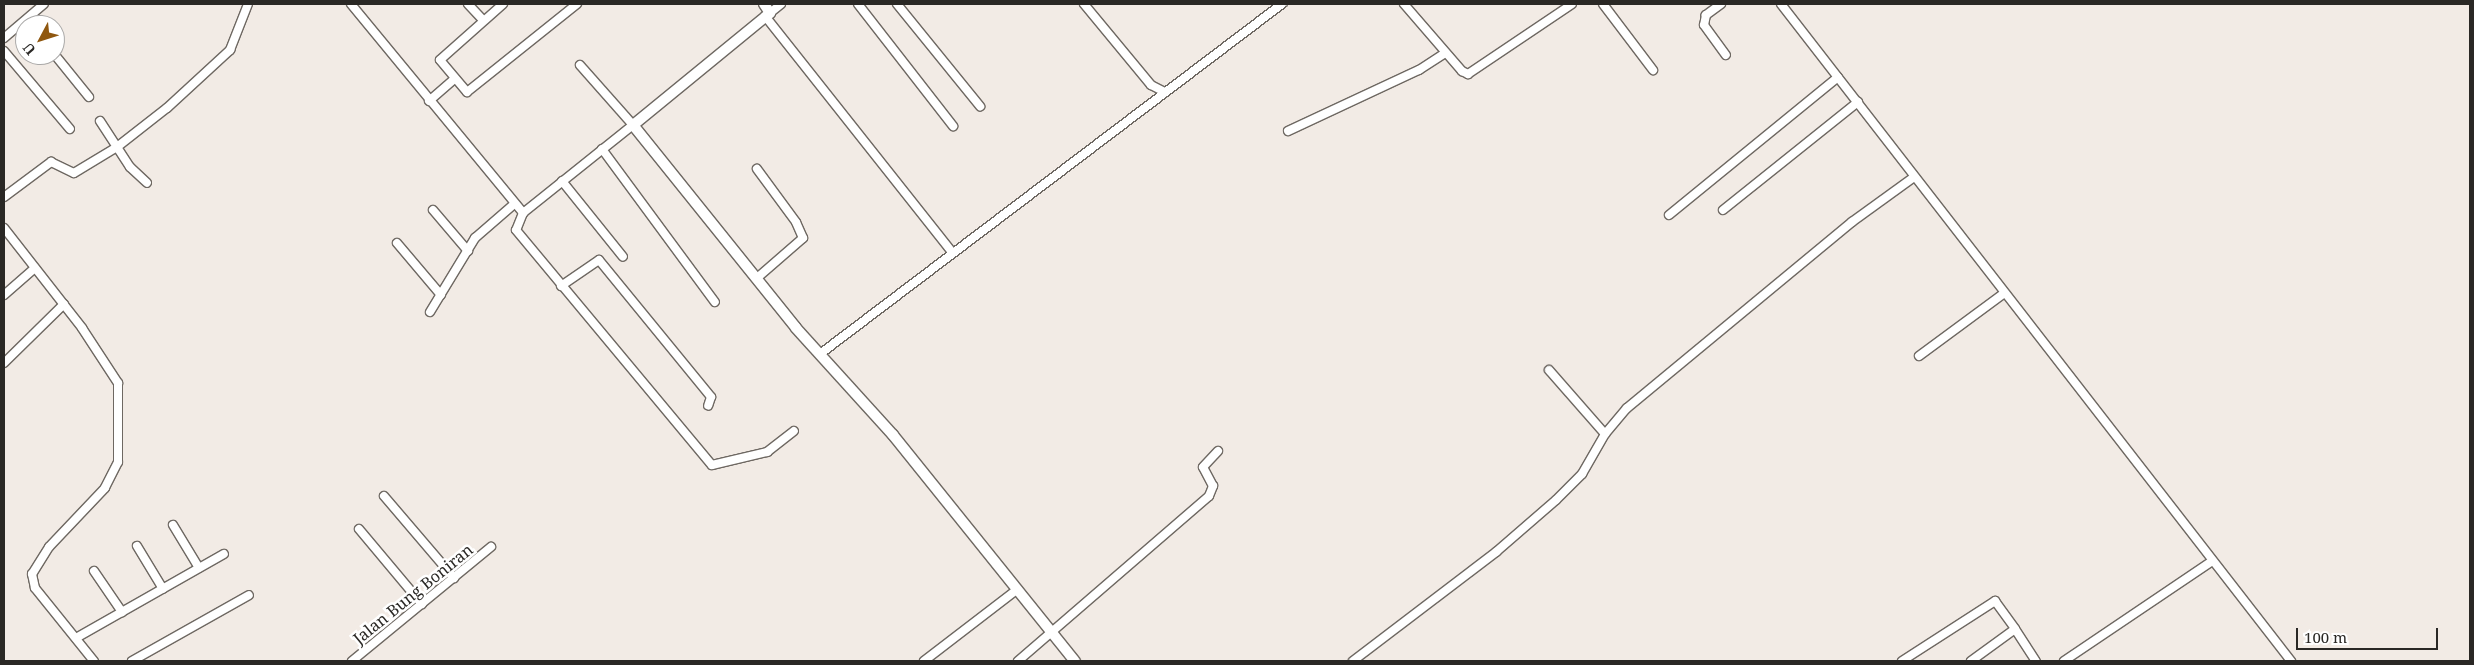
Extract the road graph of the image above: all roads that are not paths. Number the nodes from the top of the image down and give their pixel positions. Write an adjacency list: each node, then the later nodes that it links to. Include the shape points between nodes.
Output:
1 (44, 4): 18 (street)
2 (248, 4): 40 (street, via 230,50 167,108)
3 (351, 4): 32 (street)
4 (468, 4): 19 (street)
5 (503, 4): 19 (street)
6 (577, 4): 29 (street, via 470,92)
7 (781, 4): 17 (street)
8 (858, 4): 37 (street)
9 (897, 4): 34 (street)
10 (1084, 4): 30 (street, via 1151,85)
11 (1282, 4): 30 (street)
12 (1572, 4): 23 (street, via 1471,73 1462,71)
13 (1603, 4): 27 (street)
14 (1721, 4): 24 (street, via 1706,15 1704,25)
15 (1781, 4): 28 (street)
16 (1407, 5): 23 (street)
17 (766, 11): 36 (street); 55 (street)
18 (34, 15)
19 (483, 20): 29 (street, via 440,60)
20 (15, 31): 21 (street)
21 (4, 38)
22 (4, 51): 38 (street)
23 (1445, 53): 39 (street, via 1419,70)
24 (1726, 55)
25 (63, 65): 31 (street)
26 (580, 65): 36 (street)
27 (1653, 70)
28 (1838, 77): 33 (street); 51 (street)
29 (454, 80): 32 (street)
30 (1165, 92): 55 (street)
31 (89, 97)
32 (429, 101): 47 (street)
33 (1858, 102): 43 (street); 49 (street)
34 (980, 106)
35 (100, 121): 40 (street)
36 (633, 126): 41 (street); 58 (street)
37 (953, 126)
38 (70, 129)
39 (1288, 131)
40 (117, 147): 45 (street, via 130,167); 46 (street, via 74,173 55,162 45,164)
41 (602, 149): 44 (street); 63 (street)
42 (757, 169): 58 (street, via 796,222 803,238)
43 (1914, 177): 60 (street); 72 (street, via 1852,222 1628,408)
44 (562, 181): 50 (street); 56 (street)
45 (147, 183)
46 (4, 197)
47 (513, 204): 50 (street); 54 (street, via 478,234)
48 (433, 210): 54 (street)
49 (1723, 210)
50 (523, 213): 59 (street, via 516,230)
51 (1669, 215)
52 (4, 228): 57 (street)
53 (397, 243): 62 (street)
54 (468, 252): 62 (street)
55 (952, 252): 66 (street)
56 (623, 256)
57 (35, 268): 61 (street); 64 (street)
58 (757, 278): 66 (street)
59 (561, 286): 70 (street, via 600,260 711,397); 71 (street, via 712,465 767,452)
60 (2003, 294): 67 (street); 80 (street)
61 (4, 295)
62 (441, 295): 65 (street)
63 (715, 302)
64 (64, 304): 68 (street); 91 (street, via 105,359 118,383 120,417 118,462 105,488 49,547 32,574 35,588)
65 (430, 312)
66 (820, 354): 85 (street, via 917,464)
67 (1919, 356)
68 (4, 363)
69 (1549, 370): 72 (street)
70 (708, 406)
71 (794, 431)
72 (1605, 434): 98 (street, via 1577,479 1496,552)
73 (1218, 451): 90 (street, via 1203,467 1213,486 1209,496)
74 (384, 496): 83 (street)
75 (173, 525): 81 (street)
76 (359, 529): 87 (street)
77 (137, 546): 84 (street)
78 (491, 547): 83 (street, Jalan Bung Boniran)
79 (224, 554): 81 (street)
80 (2212, 561): 102 (street); 103 (street)
81 (199, 568): 84 (street)
82 (94, 571): 88 (street)
83 (454, 578): 87 (street, Jalan Bung Boniran)
84 (163, 588): 88 (street)
85 (1018, 589): 90 (street); 95 (street)
86 (249, 595): 93 (street)
87 (422, 604): 94 (street, Jalan Bung Boniran)
88 (122, 612): 91 (street)
89 (2015, 629): 99 (street, via 1995,601); 100 (street); 101 (street)
90 (1052, 632): 96 (street); 97 (street)
91 (76, 638): 92 (street)
92 (94, 661)
93 (132, 661)
94 (352, 661)
95 (924, 661)
96 (1018, 661)
97 (1075, 661)
98 (1353, 661)
99 (1902, 661)
100 (1970, 661)
101 (2036, 661)
102 (2064, 661)
103 (2290, 661)

